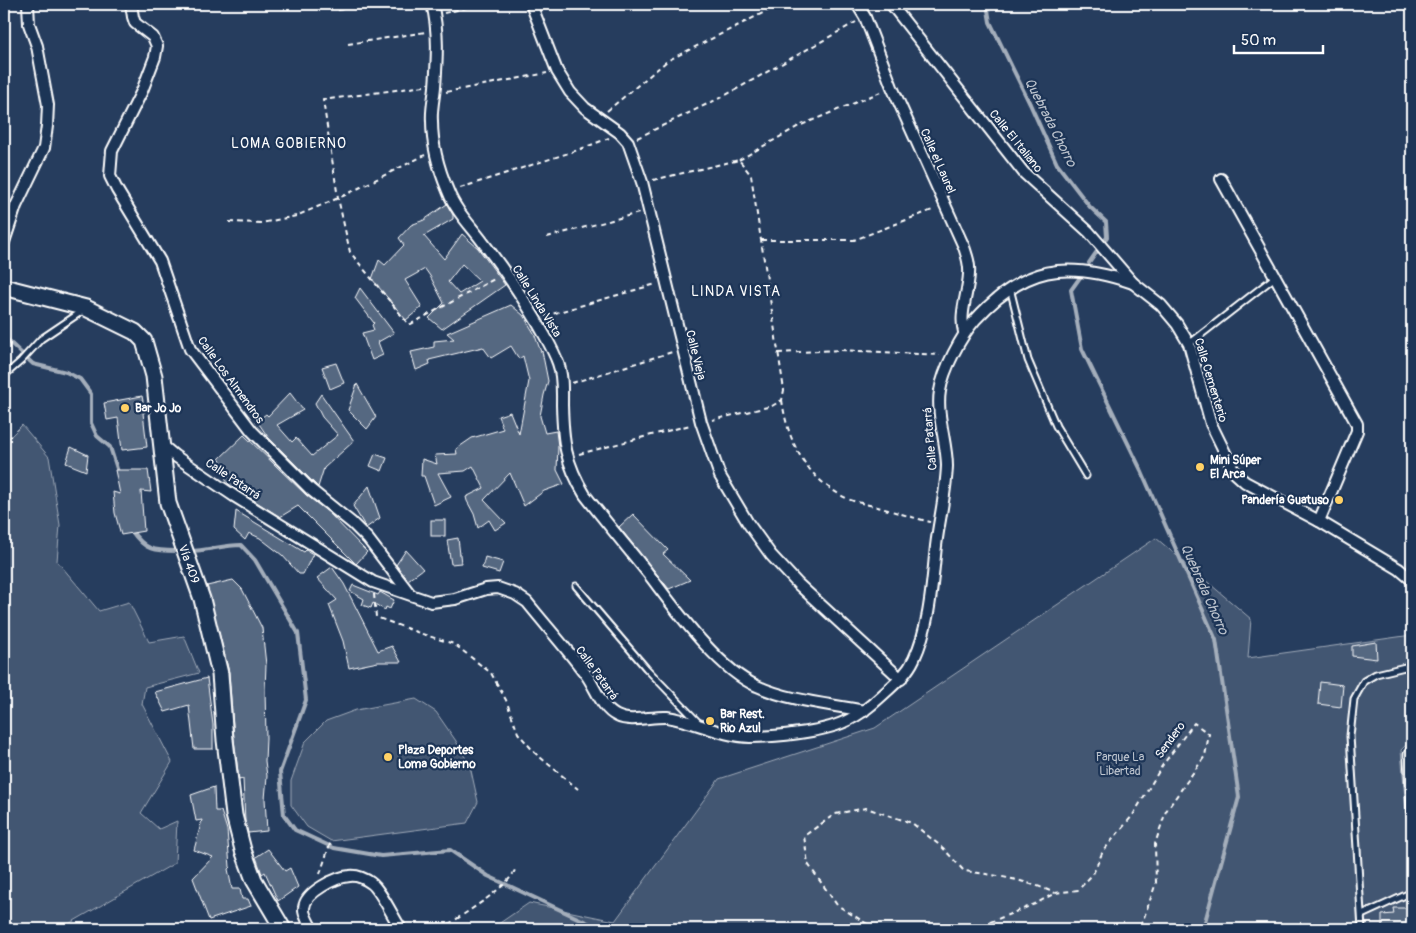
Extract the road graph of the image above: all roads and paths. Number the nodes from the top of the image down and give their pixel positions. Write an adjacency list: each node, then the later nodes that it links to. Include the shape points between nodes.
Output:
1 (28, 4): 34 (street, via 29,24 37,46 46,95 47,126 44,148 16,206)
2 (131, 4): 60 (street, Calle Los Almendros, via 135,23 153,38 157,46 142,91 112,151 110,176 160,261 190,349 252,431 311,490 352,522)
3 (371, 4): 11 (path)
4 (432, 4): 13 (street, Calle Linda Vista)
5 (483, 4): 13 (path)
6 (531, 4): 17 (street, Calle Vieja)
7 (766, 4): 12 (path)
8 (781, 4): 12 (path)
9 (857, 4): 14 (street, Calle el Laurel)
10 (891, 4): 38 (street, Calle El Italiano, via 1024,174 1090,233)
11 (338, 10)
12 (768, 11): 20 (path, via 667,61)
13 (435, 15): 15 (street, Calle Linda Vista)
14 (865, 17): 18 (street, Calle el Laurel); 22 (path, via 726,95)
15 (436, 30): 16 (path); 19 (street, Calle Linda Vista)
16 (348, 44)
17 (557, 72): 19 (path); 20 (street, Calle Vieja, via 570,92)
18 (892, 87): 24 (path, via 799,126); 29 (street, Calle el Laurel)
19 (434, 90): 23 (street, Calle Linda Vista, via 432,121); 28 (path, via 323,100)
20 (600, 118): 21 (street, Calle Vieja)
21 (620, 133): 22 (street, Calle Vieja); 27 (path)
22 (628, 142): 26 (street, Calle Vieja)
23 (436, 149): 27 (street, Calle Linda Vista); 28 (path)
24 (739, 160): 26 (path); 33 (path, via 751,175)
25 (1221, 179): 36 (street)
26 (642, 182): 30 (street, Calle Vieja)
27 (448, 192): 35 (street, Calle Linda Vista)
28 (338, 198): 31 (path, via 296,216 260,223); 35 (path, via 350,252 409,325)
29 (944, 206): 33 (path, via 854,240); 43 (street, Calle el Laurel, via 969,261 970,273 962,316)
30 (649, 210): 32 (path); 37 (street, Calle Vieja)
31 (229, 222)
32 (548, 237)
33 (761, 240): 46 (path)
34 (4, 242)
35 (505, 273): 42 (street, Calle Linda Vista)
36 (1276, 277): 44 (lane); 55 (street, via 1358,427)
37 (665, 281): 42 (path); 45 (street, Calle Vieja)
38 (1133, 283): 40 (street, Calle Patarrá, via 1108,274 1066,270 1046,272); 44 (street, Calle Cementerio, via 1161,305)
39 (4, 287): 41 (street, Vía 409)
40 (1010, 287): 43 (street, Calle Patarrá); 54 (lane, via 1028,360 1056,426)
41 (86, 308): 48 (lane, via 41,339); 52 (street, Vía 409, via 136,332 144,341 154,376)
42 (536, 319): 49 (street, Calle Linda Vista, via 559,364)
43 (964, 332): 47 (street, Calle Patarrá)
44 (1189, 344): 55 (street, Calle Cementerio, via 1210,424 1235,473 1245,482)
45 (682, 349): 49 (path); 51 (street, Calle Vieja)
46 (778, 353): 47 (path, via 841,350); 50 (path, via 784,390)
47 (953, 356): 56 (street, Calle Patarrá, via 939,392 947,458)
48 (4, 376)
49 (562, 386): 53 (street, Calle Linda Vista)
50 (782, 400): 51 (path, via 772,406); 56 (path, via 793,443 805,465 827,487 849,500)
51 (701, 422): 53 (path); 62 (street, Calle Vieja, via 720,476 772,555 798,584)
52 (162, 445): 58 (street, Calle Patarrá, via 234,496); 74 (street, Vía 409, via 168,503 202,599 220,674 234,816 254,880)
53 (567, 457): 63 (street, Calle Linda Vista, via 585,495 708,647 732,671 756,686 783,696)
54 (1086, 476)
55 (1319, 521): 57 (street, Calle Cementerio)
56 (939, 524): 62 (street, Calle Patarrá, via 925,625 913,662)
57 (1412, 580)
58 (373, 582): 60 (street, Calle Patarrá); 66 (path, via 376,617 454,644 491,673 506,700 518,733 535,753)
59 (576, 586): 64 (lane, via 646,668)
60 (410, 595): 64 (street, Calle Patarrá, via 430,602 469,596 486,589 507,590 527,602 587,676 604,704 618,717 668,718)
61 (1412, 667): 73 (lane, via 1376,674 1364,681 1354,699 1350,736)
62 (900, 679): 63 (street, Calle Patarrá)
63 (864, 710): 64 (street, Calle Patarrá, via 836,725 765,737 741,737)
64 (702, 726)
65 (1412, 746): 67 (lane, via 1407,754)
66 (578, 788)
67 (1412, 838)
68 (331, 841): 69 (path)
69 (322, 867)
70 (515, 870): 77 (path, via 507,882)
71 (1412, 892): 73 (lane)
72 (1055, 893): 80 (path, via 1034,884 964,871 943,848 912,823 866,808 835,814 804,836 808,864 837,905); 81 (path, Sendero); 82 (path, Sendero, via 1078,890 1093,874 1103,851 1134,815 1162,766 1194,722 1209,734 1205,756 1166,811 1155,844 1156,883)
73 (1362, 915): 83 (lane)
74 (283, 929)
75 (312, 929): 76 (street, via 303,909 306,900 328,883 350,876 374,885)
76 (401, 929)
77 (441, 929)
78 (527, 929): 79 (path, via 546,925)
79 (572, 929)
80 (875, 929)
81 (973, 929)
82 (1140, 929)
83 (1362, 929)

